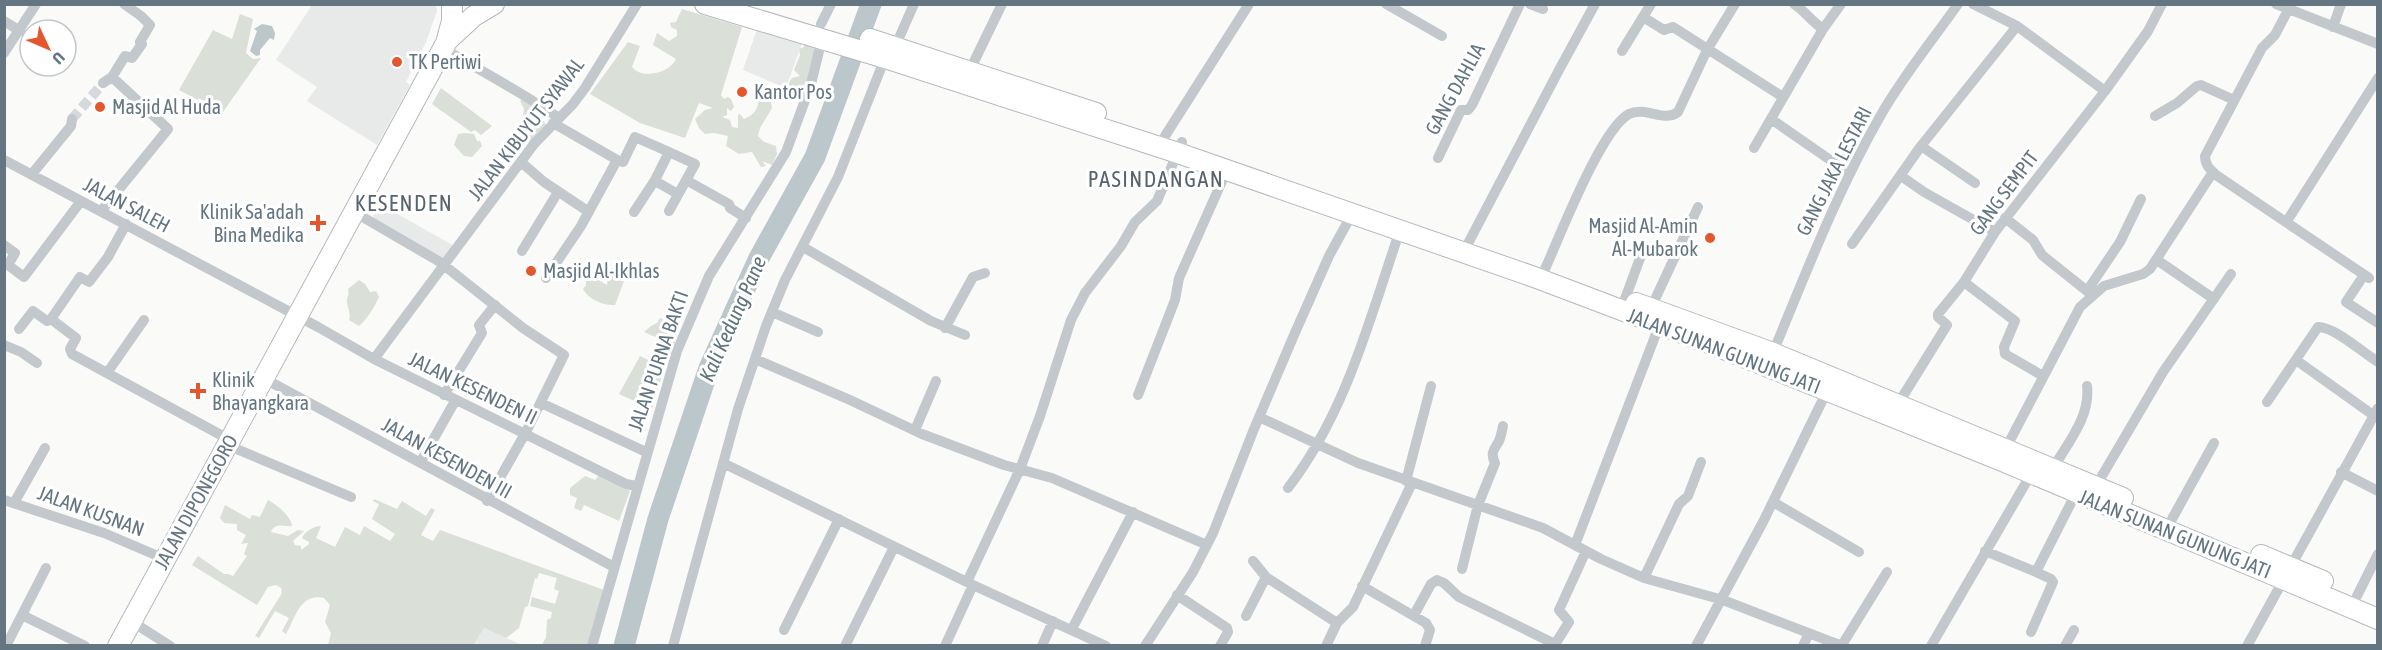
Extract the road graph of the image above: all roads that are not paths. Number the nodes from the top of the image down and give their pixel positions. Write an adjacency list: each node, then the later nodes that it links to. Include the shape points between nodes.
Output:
1 (36, 4): 27 (street)
2 (124, 4): 73 (street, via 150,25 132,58 124,56 103,81 168,129)
3 (452, 4): 37 (highway)
4 (494, 4): 37 (highway, via 474,16)
5 (637, 4): 51 (street, JALAN KIBUYUT SYAWAL, via 585,88)
6 (705, 4): 33 (highway)
7 (753, 4): 33 (highway)
8 (831, 4): 33 (street, JALAN PURNA BAKTI)
9 (914, 4): 39 (street)
10 (1002, 4): 42 (street)
11 (1249, 4): 52 (street)
12 (1386, 4): 35 (street)
13 (1520, 4): 56 (street, GANG DAHLIA, via 1472,105 1461,110)
14 (1530, 4): 25 (street)
15 (1595, 4): 88 (street)
16 (1651, 4): 26 (street)
17 (1735, 4): 38 (street)
18 (1794, 4): 31 (street)
19 (1841, 4): 31 (street)
20 (1958, 4): 62 (street, GANG JAKA LESTARI, via 1895,92)
21 (1973, 4): 29 (street)
22 (2162, 4): 45 (street, GANG SEMPIT, via 2148,32)
23 (2341, 4): 30 (street)
24 (2281, 6): 30 (street); 47 (street, via 2275,35 2262,48)
25 (1543, 9)
26 (1643, 17): 38 (street, via 1664,30 1673,27); 40 (street)
27 (28, 18)
28 (4, 21): 32 (street)
29 (2017, 26): 45 (street); 53 (street)
30 (2333, 27): 36 (street)
31 (1823, 29): 46 (street)
32 (18, 30)
33 (826, 33): 39 (highway); 79 (street, JALAN PURNA BAKTI, via 786,152)
34 (18, 34): 41 (street)
35 (1442, 36)
36 (2378, 44)
37 (445, 45): 51 (street, via 526,95); 75 (highway, JALAN DIPONEGORO)
38 (1707, 50): 46 (street); 93 (street, via 1678,112 1669,117 1644,111 1630,114 1604,142)
39 (886, 51): 42 (highway); 44 (highway); 87 (street, via 838,177)
40 (1622, 51)
41 (4, 53)
42 (969, 72): 44 (highway)
43 (2378, 78): 81 (street)
44 (997, 87): 52 (highway)
45 (2105, 91): 80 (street, GANG SEMPIT)
46 (1783, 97): 50 (street)
47 (2234, 100): 48 (street, via 2197,86); 61 (street, via 2205,156)
48 (2155, 116)
49 (72, 119): 63 (street, via 71,126)
50 (1771, 119): 54 (street); 62 (street)
51 (556, 120): 58 (street); 59 (street, JALAN KIBUYUT SYAWAL)
52 (1175, 144): 60 (highway); 88 (highway); 148 (street, via 1157,201 1140,217 1085,293 1071,320)
53 (1921, 146): 64 (street); 67 (street)
54 (1754, 148)
55 (669, 152): 58 (street, via 635,137 625,160); 65 (street, via 695,164); 66 (street)
56 (1438, 158)
57 (4, 160): 63 (street, JALAN SALEH)
58 (617, 160): 76 (street)
59 (520, 162): 68 (street); 92 (street, JALAN KIBUYUT SYAWAL)
60 (1227, 170): 78 (highway); 127 (street, via 1179,278 1175,300)
61 (2213, 172): 81 (street); 91 (street)
62 (1849, 173): 116 (street, GANG JAKA LESTARI)
63 (32, 174): 71 (street, JALAN SALEH)
64 (1901, 176): 84 (street); 85 (street)
65 (686, 180): 69 (street); 79 (street)
66 (655, 181): 69 (street); 77 (street)
67 (1975, 183)
68 (558, 192): 76 (street); 90 (street)
69 (678, 194): 74 (street)
70 (2141, 199): 99 (street)
71 (81, 201): 73 (street, JALAN SALEH); 86 (street, via 24,277 8,265 15,253)
72 (1698, 207): 105 (street)
73 (102, 210): 82 (street, JALAN SALEH)
74 (669, 211)
75 (354, 212): 92 (street); 104 (highway, JALAN DIPONEGORO)
76 (589, 212): 96 (street)
77 (634, 212)
78 (1352, 214): 83 (highway); 134 (street, via 1329,256)
79 (746, 218): 143 (street, JALAN PURNA BAKTI, via 709,276 687,324)
80 (2005, 218): 84 (street, GANG SEMPIT); 99 (street, via 2033,240 2042,255)
81 (2287, 221): 108 (street, via 2366,276 2346,302)
82 (126, 224): 104 (street, JALAN SALEH); 106 (street, via 89,282 80,277)
83 (1400, 230): 88 (highway); 141 (street, via 1358,357)
84 (1995, 232): 97 (street, GANG SEMPIT)
85 (1852, 244)
86 (4, 245)
87 (803, 247): 103 (street); 110 (street)
88 (1466, 248): 93 (highway)
89 (1643, 250): 100 (street)
90 (522, 251)
91 (2157, 260): 99 (street, via 2143,274); 101 (street)
92 (443, 265): 102 (street); 114 (street, JALAN KIBUYUT SYAWAL)
93 (1539, 271): 98 (highway)
94 (985, 273): 110 (street, via 973,277)
95 (2231, 274): 101 (street)
96 (546, 278)
97 (1964, 282): 121 (street, via 2015,321 2005,354); 132 (street, GANG SEMPIT, via 1938,314 1947,326)
98 (1569, 284): 100 (highway); 105 (highway, JALAN SUNAN GUNUNG JATI)
99 (2090, 293): 121 (street)
100 (1625, 299): 105 (highway)
101 (2214, 299): 156 (street, via 2163,372)
102 (495, 305): 128 (street, via 479,325 482,333); 131 (street, via 564,356)
103 (772, 312): 111 (street); 115 (street)
104 (297, 316): 114 (street, JALAN KESENDEN II); 122 (highway, JALAN DIPONEGORO)
105 (1655, 317): 116 (highway); 165 (street)
106 (51, 319): 109 (street, via 45,320 33,311); 120 (street, via 75,337 70,352)
107 (144, 320): 120 (street)
108 (2378, 323)
109 (19, 328)
110 (945, 328): 112 (street)
111 (818, 332)
112 (965, 336)
113 (4, 345): 119 (street)
114 (374, 359): 128 (street, JALAN KESENDEN II)
115 (755, 359): 136 (street); 147 (street)
116 (1770, 360): 124 (highway)
117 (2296, 360): 118 (street, via 2321,327); 130 (street); 133 (street)
118 (2378, 362)
119 (37, 363)
120 (107, 373): 139 (street)
121 (2043, 376): 144 (street)
122 (263, 378): 139 (highway, JALAN DIPONEGORO); 146 (street, JALAN KESENDEN III)
123 (936, 381): 136 (street)
124 (1830, 384): 132 (highway); 137 (highway, JALAN SUNAN GUNUNG JATI); 160 (street)
125 (1431, 386): 151 (street)
126 (2087, 386): 150 (street, via 2087,407)
127 (1138, 394)
128 (444, 395): 129 (street, JALAN KESENDEN II)
129 (455, 401): 138 (street, JALAN KESENDEN II); 146 (street)
130 (2267, 402)
131 (541, 403): 138 (street); 143 (street)
132 (1898, 404): 137 (highway)
133 (2375, 411): 149 (street)
134 (1259, 417): 141 (street); 166 (street)
135 (1503, 426): 161 (street, via 1491,455 1495,463)
136 (915, 430): 148 (street)
137 (1950, 433): 144 (highway)
138 (525, 434): 152 (street, JALAN KESENDEN II); 159 (street)
139 (228, 442): 157 (street); 172 (highway, JALAN DIPONEGORO)
140 (2214, 444): 164 (street)
141 (1317, 445): 151 (street); 153 (street)
142 (45, 448): 158 (street)
143 (646, 452): 152 (street, JALAN PURNA BAKTI)
144 (2012, 455): 150 (highway)
145 (1701, 462): 181 (street, via 1688,496 1679,504)
146 (420, 463): 159 (street, JALAN KESENDEN III)
147 (723, 464): 163 (street); 206 (street)
148 (1020, 469): 162 (street); 182 (street)
149 (2341, 472): 154 (street); 179 (street)
150 (2044, 474): 155 (highway, JALAN SUNAN GUNUNG JATI); 156 (highway); 169 (street)
151 (1409, 482): 161 (street); 183 (street)
152 (636, 486): 174 (street, JALAN PURNA BAKTI)
153 (1288, 488)
154 (2378, 491)
155 (2076, 493): 156 (highway, JALAN SUNAN GUNUNG JATI); 178 (street)
156 (2102, 493): 164 (highway); 179 (highway, JALAN SUNAN GUNUNG JATI)
157 (351, 497)
158 (9, 501): 172 (street, JALAN KUSNAN, via 104,533)
159 (487, 501): 174 (street, JALAN KESENDEN III)
160 (1773, 502): 170 (street); 186 (street)
161 (1478, 505): 165 (street); 176 (street)
162 (1133, 512): 166 (street); 195 (street)
163 (839, 519): 167 (street); 196 (street)
164 (2172, 519): 179 (highway)
165 (1575, 544): 168 (street)
166 (1207, 545): 184 (street)
167 (894, 547): 182 (street); 207 (street)
168 (1586, 551): 181 (street); 200 (street, via 1559,610 1569,622)
169 (1984, 551): 178 (street); 218 (street)
170 (1859, 552)
171 (2378, 554): 185 (street)
172 (165, 559): 192 (highway, JALAN DIPONEGORO)
173 (1252, 561): 180 (street)
174 (614, 567): 205 (street, JALAN PURNA BAKTI)
175 (46, 568): 188 (street)
176 (1462, 569)
177 (1887, 572): 217 (street)
178 (2036, 573): 198 (street, via 2053,582)
179 (2287, 573): 185 (highway); 191 (highway, JALAN SUNAN GUNUNG JATI); 220 (street)
180 (1266, 577): 190 (street); 194 (street)
181 (1644, 578): 186 (street)
182 (970, 583): 193 (street); 208 (street)
183 (1362, 586): 189 (street); 194 (street, via 1353,607)
184 (1177, 595): 211 (street); 212 (street, via 1227,628)
185 (2357, 596): 187 (highway)
186 (1722, 600): 199 (street); 215 (street)
187 (2378, 605)
188 (22, 615): 201 (street); 202 (street)
189 (1414, 615): 200 (street, via 1437,580 1459,597); 214 (street, via 1429,627)
190 (1246, 616)
191 (2378, 619)
192 (131, 621): 203 (highway, JALAN DIPONEGORO); 204 (street)
193 (1053, 621): 195 (street); 209 (street)
194 (1337, 623): 213 (street)
195 (1072, 629): 210 (street)
196 (784, 630)
197 (2074, 630): 219 (street)
198 (2031, 632)
199 (1809, 633): 216 (street); 217 (street)
200 (1554, 644)
201 (6, 645)
202 (85, 645)
203 (118, 645)
204 (170, 645)
205 (592, 645)
206 (673, 645)
207 (845, 645)
208 (945, 645)
209 (1042, 645)
210 (1106, 645)
211 (1145, 645)
212 (1220, 645)
213 (1326, 645)
214 (1425, 645)
215 (1696, 645)
216 (1803, 645)
217 (1842, 645)
218 (1931, 645)
219 (2065, 645)
220 (2247, 645)

